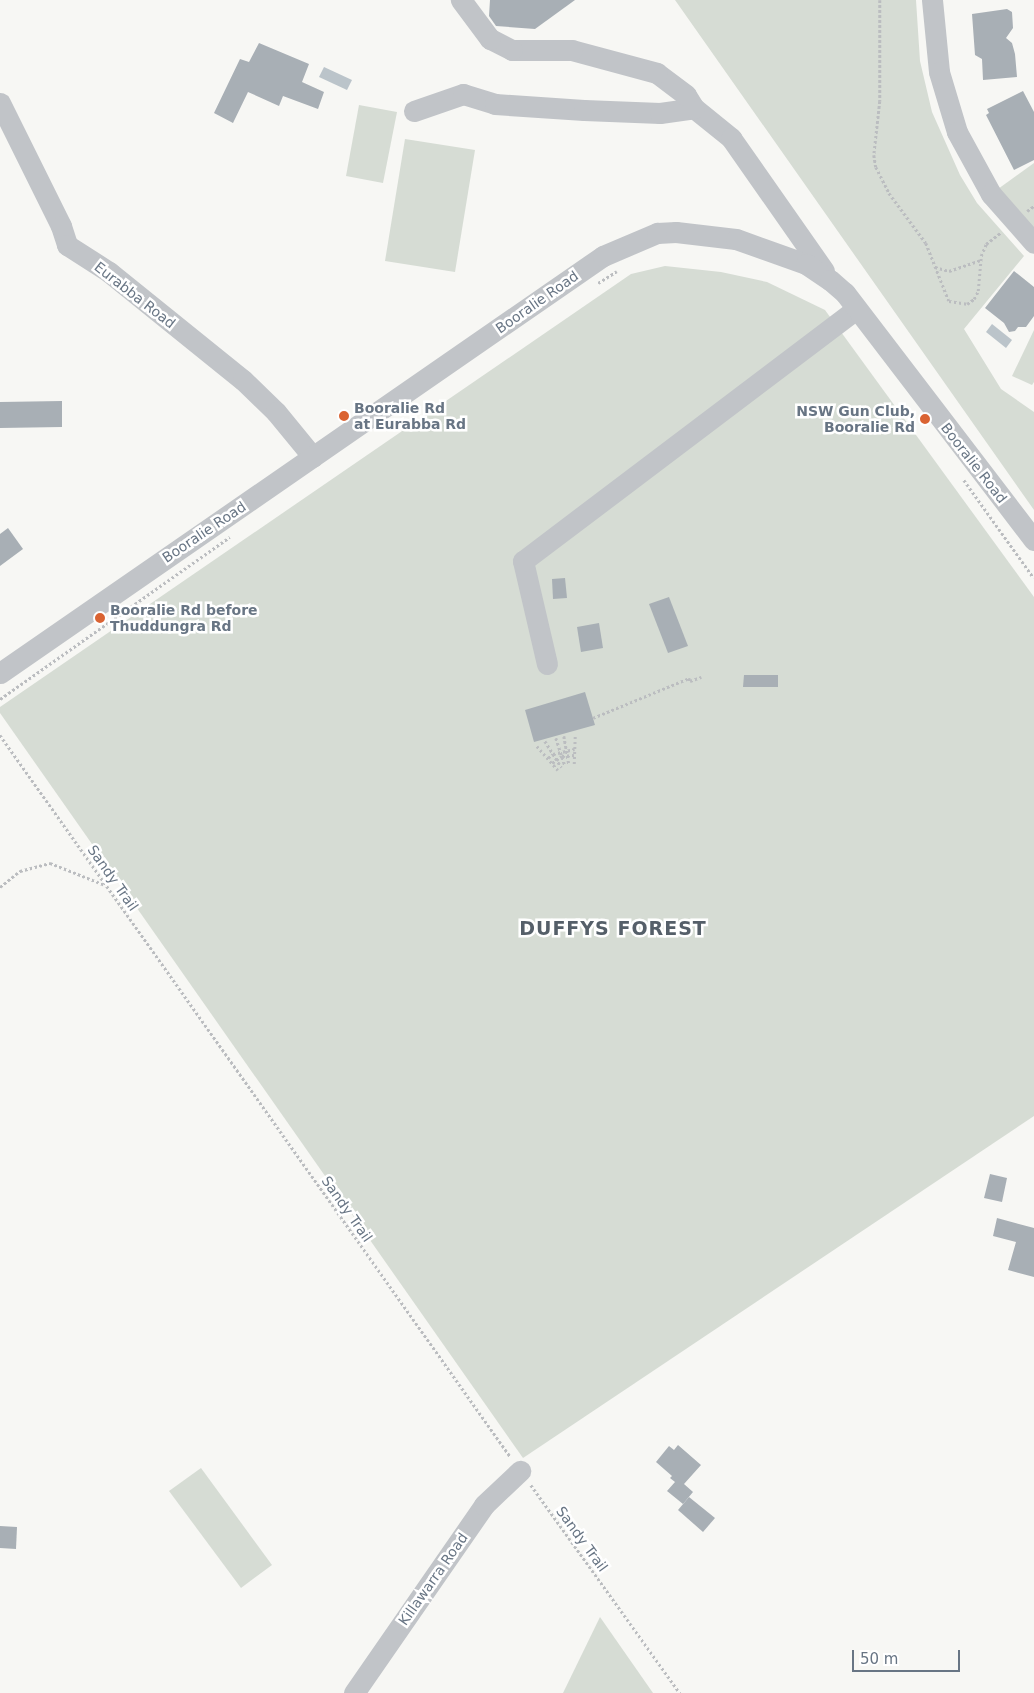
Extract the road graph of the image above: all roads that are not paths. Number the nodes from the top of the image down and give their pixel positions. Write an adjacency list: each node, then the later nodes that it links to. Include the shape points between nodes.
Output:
1 (461, 0): 4 (street, via 490,39 512,50 572,50 658,74 686,95)
2 (932, 0): 6 (street, via 939,72 957,132 990,194)
3 (0, 103): 9 (street, Eurabba Road, via 68,245 109,272 242,380 276,412)
4 (694, 108): 5 (street, via 660,113 584,110 495,104 463,94); 7 (street, via 731,138)
5 (414, 111)
6 (1034, 243)
7 (830, 280): 8 (street, Booralie Road); 9 (street, Booralie Road, via 806,264 736,239 657,233 603,256)
8 (856, 309): 10 (street, Booralie Road); 11 (street, via 523,561)
9 (313, 457): 12 (street, Booralie Road)
10 (1034, 540)
11 (547, 664)
12 (0, 673)
13 (520, 1471): 14 (street, Killawarra Road, via 484,1505)
14 (354, 1693)

